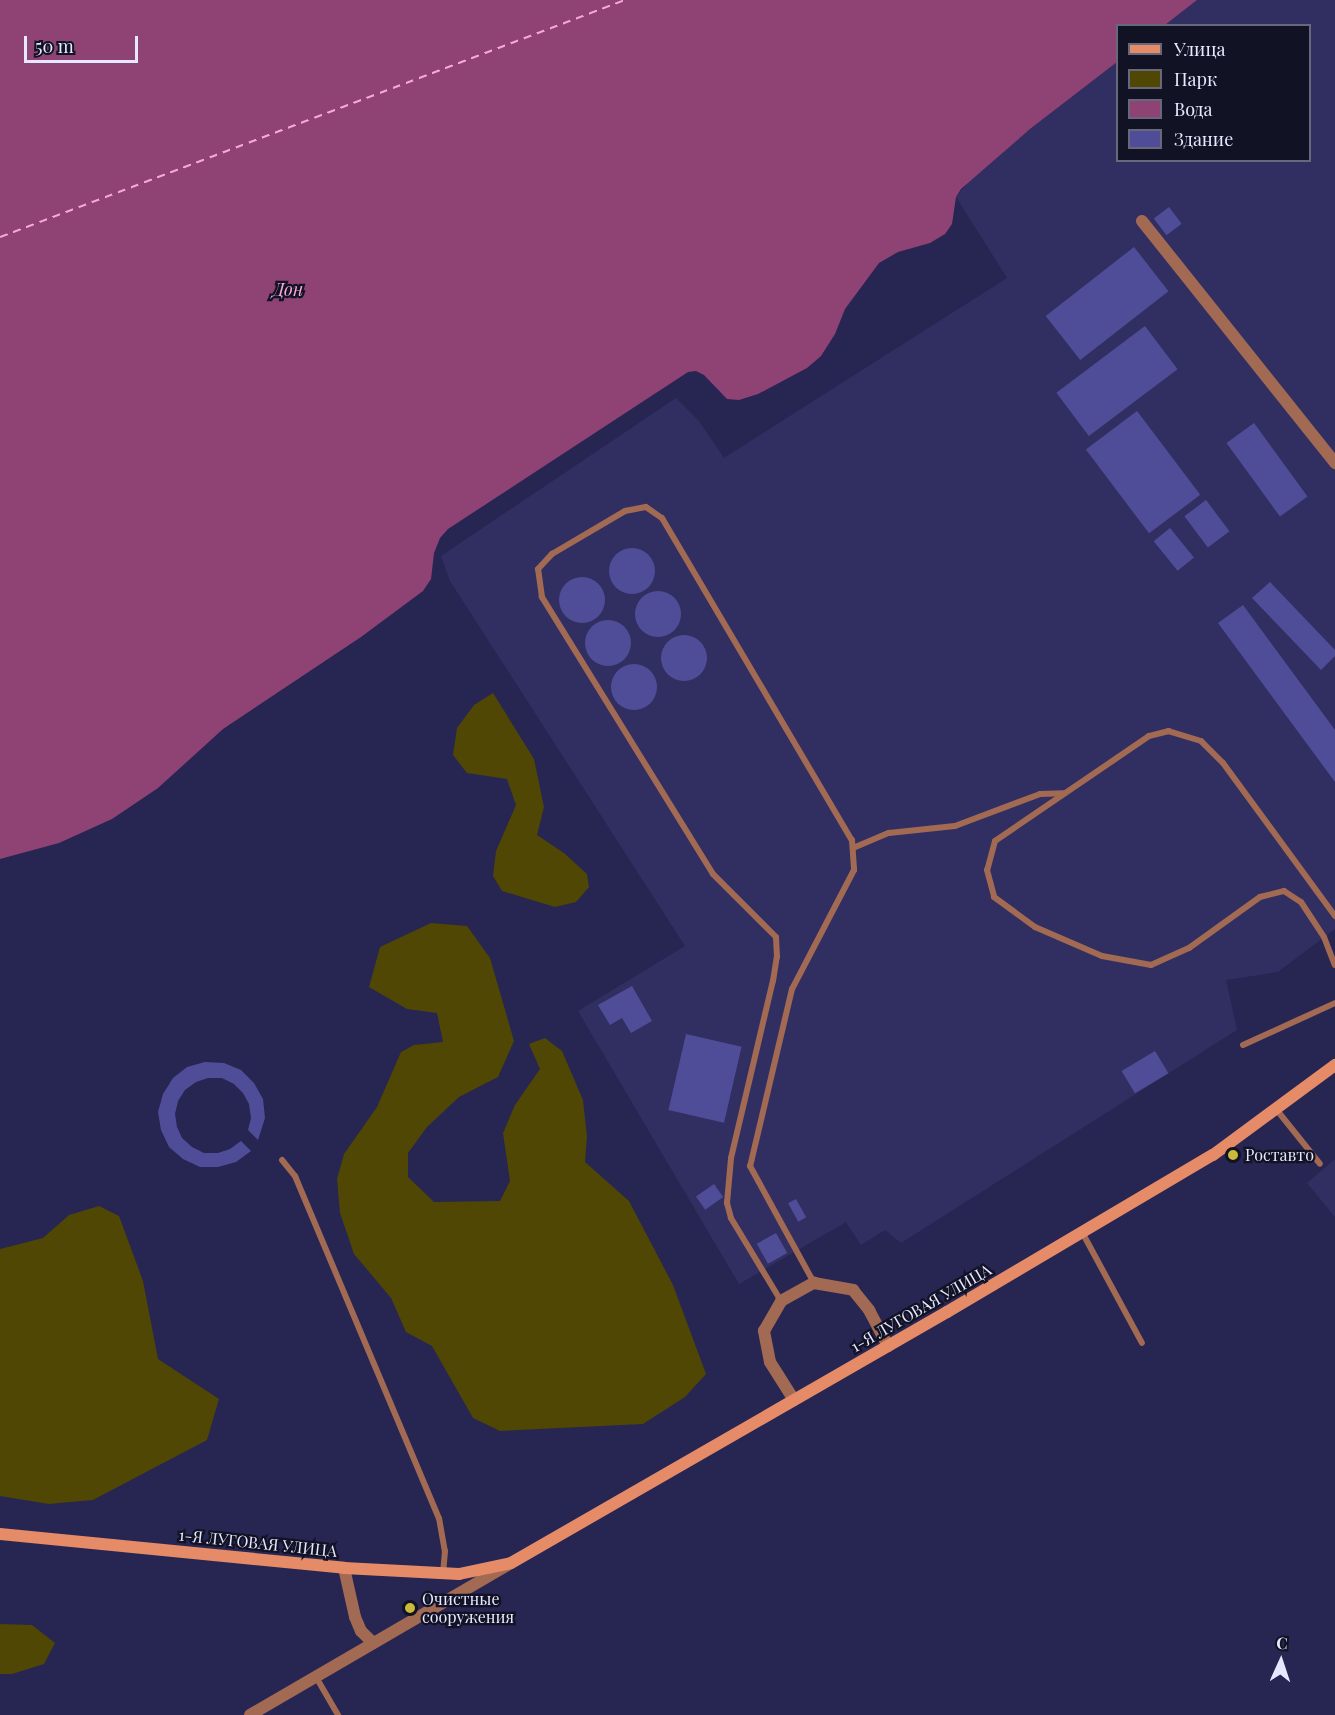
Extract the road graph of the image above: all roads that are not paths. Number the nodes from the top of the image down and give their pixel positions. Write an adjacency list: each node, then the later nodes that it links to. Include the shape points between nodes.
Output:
1 (1142, 221): 2 (street)
2 (1335, 463)
3 (1065, 793): 4 (lane, via 1040,794 955,826 889,833); 5 (lane, via 1149,736 1169,731 1201,741 1223,763); 6 (lane, via 995,841 987,870 994,897 1035,927 1102,956 1150,965 1189,948 1260,897 1284,891 1301,902 1324,937)
4 (852, 849): 14 (lane, via 854,870 792,989 750,1166); 15 (lane, via 852,840 662,518 646,507 625,511 552,554 538,569 542,597 713,873 776,937 773,981 731,1158 728,1203 731,1218)
5 (1335, 916)
6 (1335, 965)
7 (1335, 1003): 8 (lane)
8 (1243, 1045)
9 (1335, 1065): 10 (main road, 1-Я ЛУГОВАЯ УЛИЦА)
10 (1275, 1109): 12 (lane); 13 (main road, 1-Я ЛУГОВАЯ УЛИЦА, via 1213,1155)
11 (282, 1160): 22 (lane, via 294,1176 439,1518 445,1551)
12 (1320, 1164)
13 (1083, 1232): 16 (lane); 17 (main road, 1-Я ЛУГОВАЯ УЛИЦА)
14 (814, 1283): 15 (street); 17 (street, via 853,1290)
15 (781, 1301): 18 (street, via 764,1331 771,1362)
16 (1142, 1343)
17 (888, 1346): 18 (main road, 1-Я ЛУГОВАЯ УЛИЦА)
18 (794, 1400): 20 (main road, 1-Я ЛУГОВАЯ УЛИЦА)
19 (0, 1534): 21 (main road, 1-Я ЛУГОВАЯ УЛИЦА)
20 (511, 1563): 22 (main road, 1-Я ЛУГОВАЯ УЛИЦА); 23 (street, 1-Я ЛУГОВАЯ УЛИЦА)
21 (344, 1568): 22 (main road, 1-Я ЛУГОВАЯ УЛИЦА); 23 (street, via 355,1617)
22 (443, 1573)
23 (373, 1643): 24 (street, 1-Я ЛУГОВАЯ УЛИЦА)
24 (316, 1677): 25 (street, 1-Я ЛУГОВАЯ УЛИЦА); 26 (lane)
25 (250, 1715)
26 (338, 1715)

